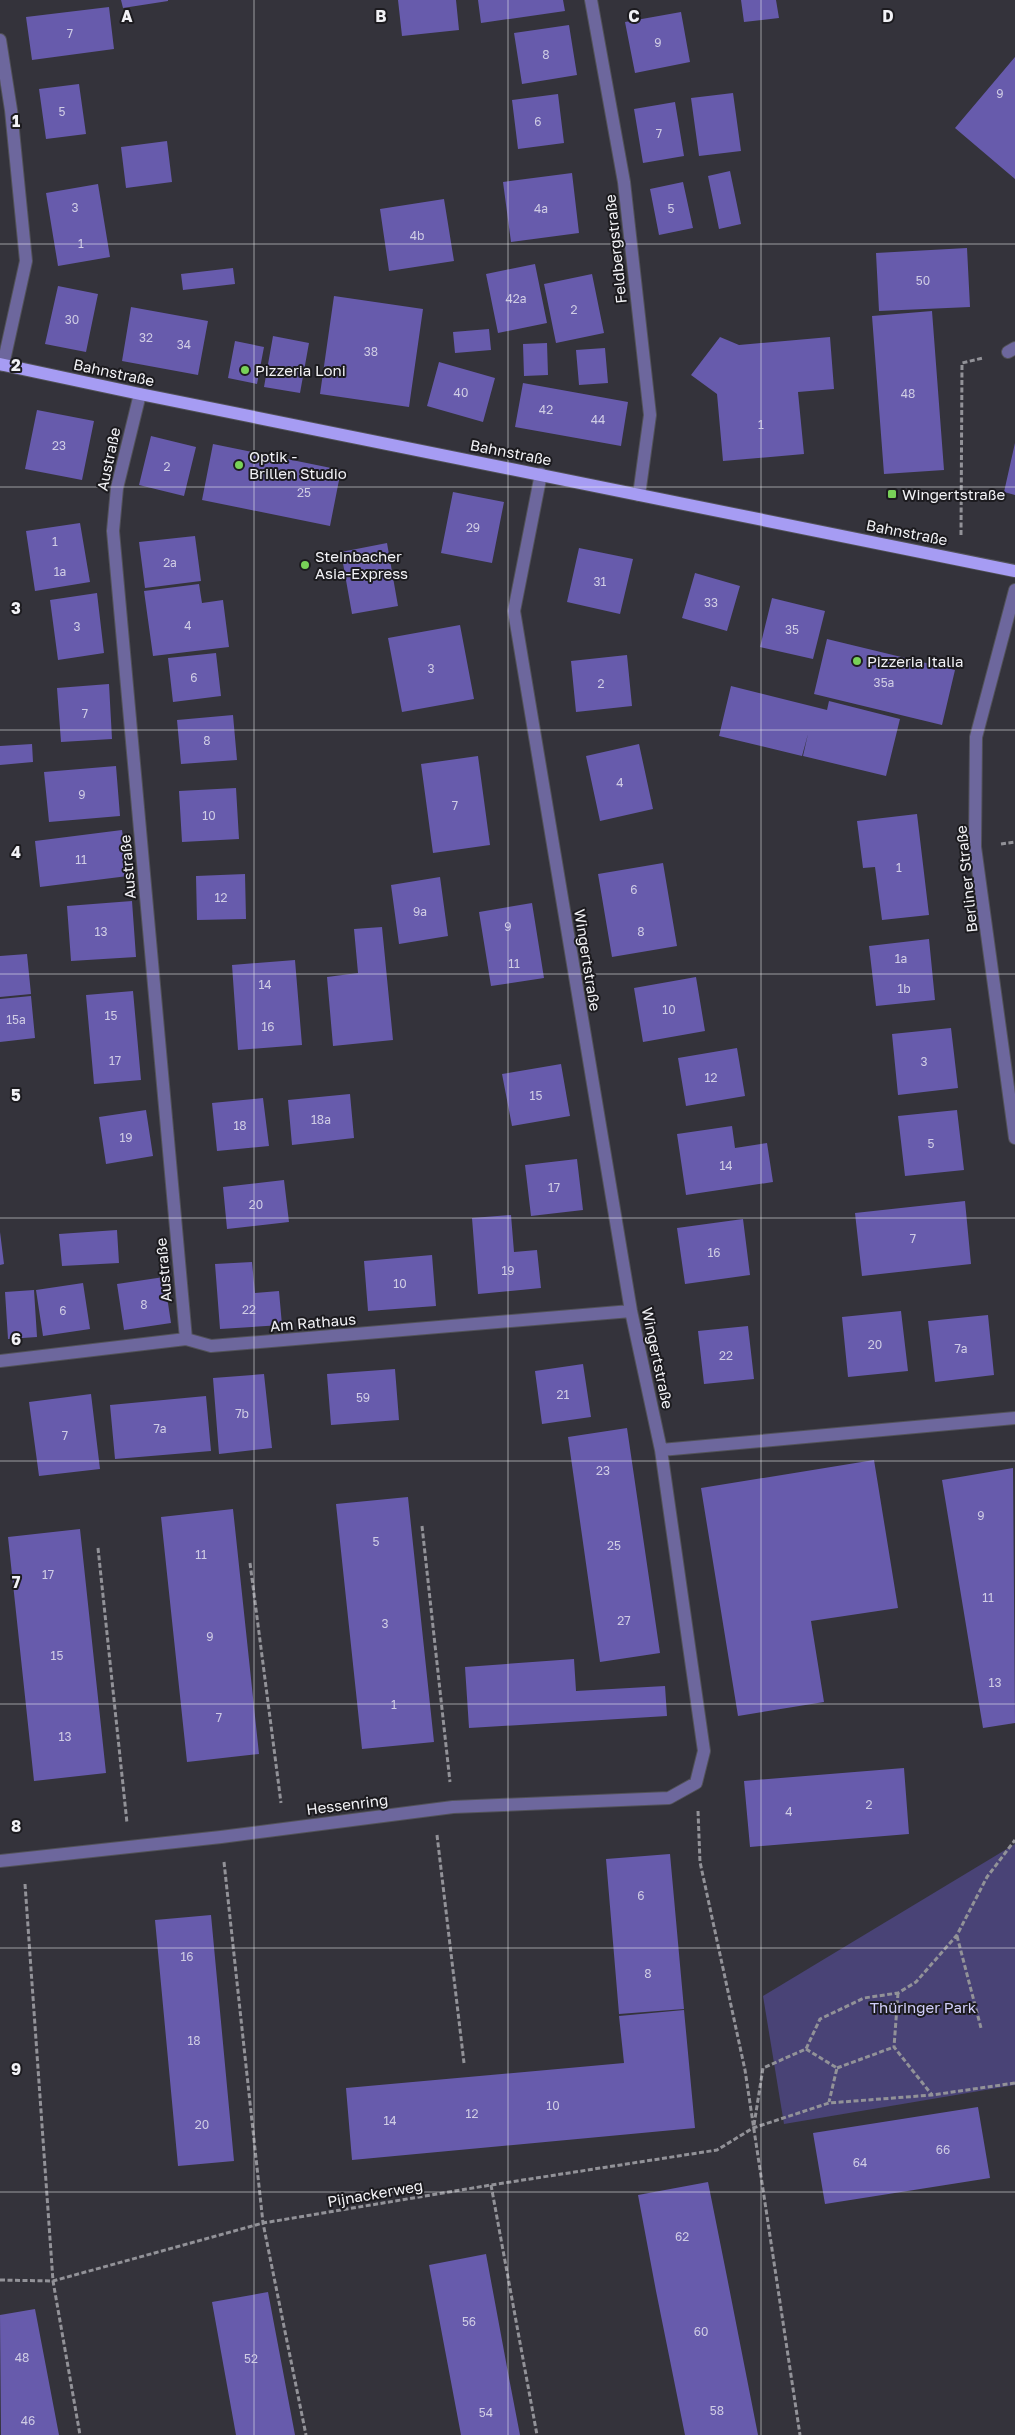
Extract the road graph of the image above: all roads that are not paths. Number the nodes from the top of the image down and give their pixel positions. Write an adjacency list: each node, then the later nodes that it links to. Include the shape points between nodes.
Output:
1 (591, 0): 6 (street, Feldbergstraße, via 624,182 650,414)
2 (0, 40): 3 (street, via 11,110 26,260)
3 (1, 364): 4 (main road, Bahnstraße)
4 (140, 394): 5 (main road, Bahnstraße); 11 (street, Austraße, via 117,488 112,531)
5 (541, 474): 6 (main road, Bahnstraße); 10 (street, Wingertstraße, via 514,611)
6 (639, 495): 7 (main road, Bahnstraße)
7 (1015, 571)
8 (1015, 590): 9 (street, Berliner Straße, via 976,736 975,847)
9 (1015, 1138)
10 (631, 1312): 11 (street, Am Rathaus, via 210,1346); 14 (street, Wingertstraße)
11 (186, 1339): 12 (street, Am Rathaus)
12 (0, 1360)
13 (1015, 1418): 14 (street)
14 (661, 1450): 15 (street, Wingertstraße, via 704,1751)
15 (696, 1783): 16 (street, Hessenring, via 669,1798 453,1807 221,1838)
16 (0, 1861)

